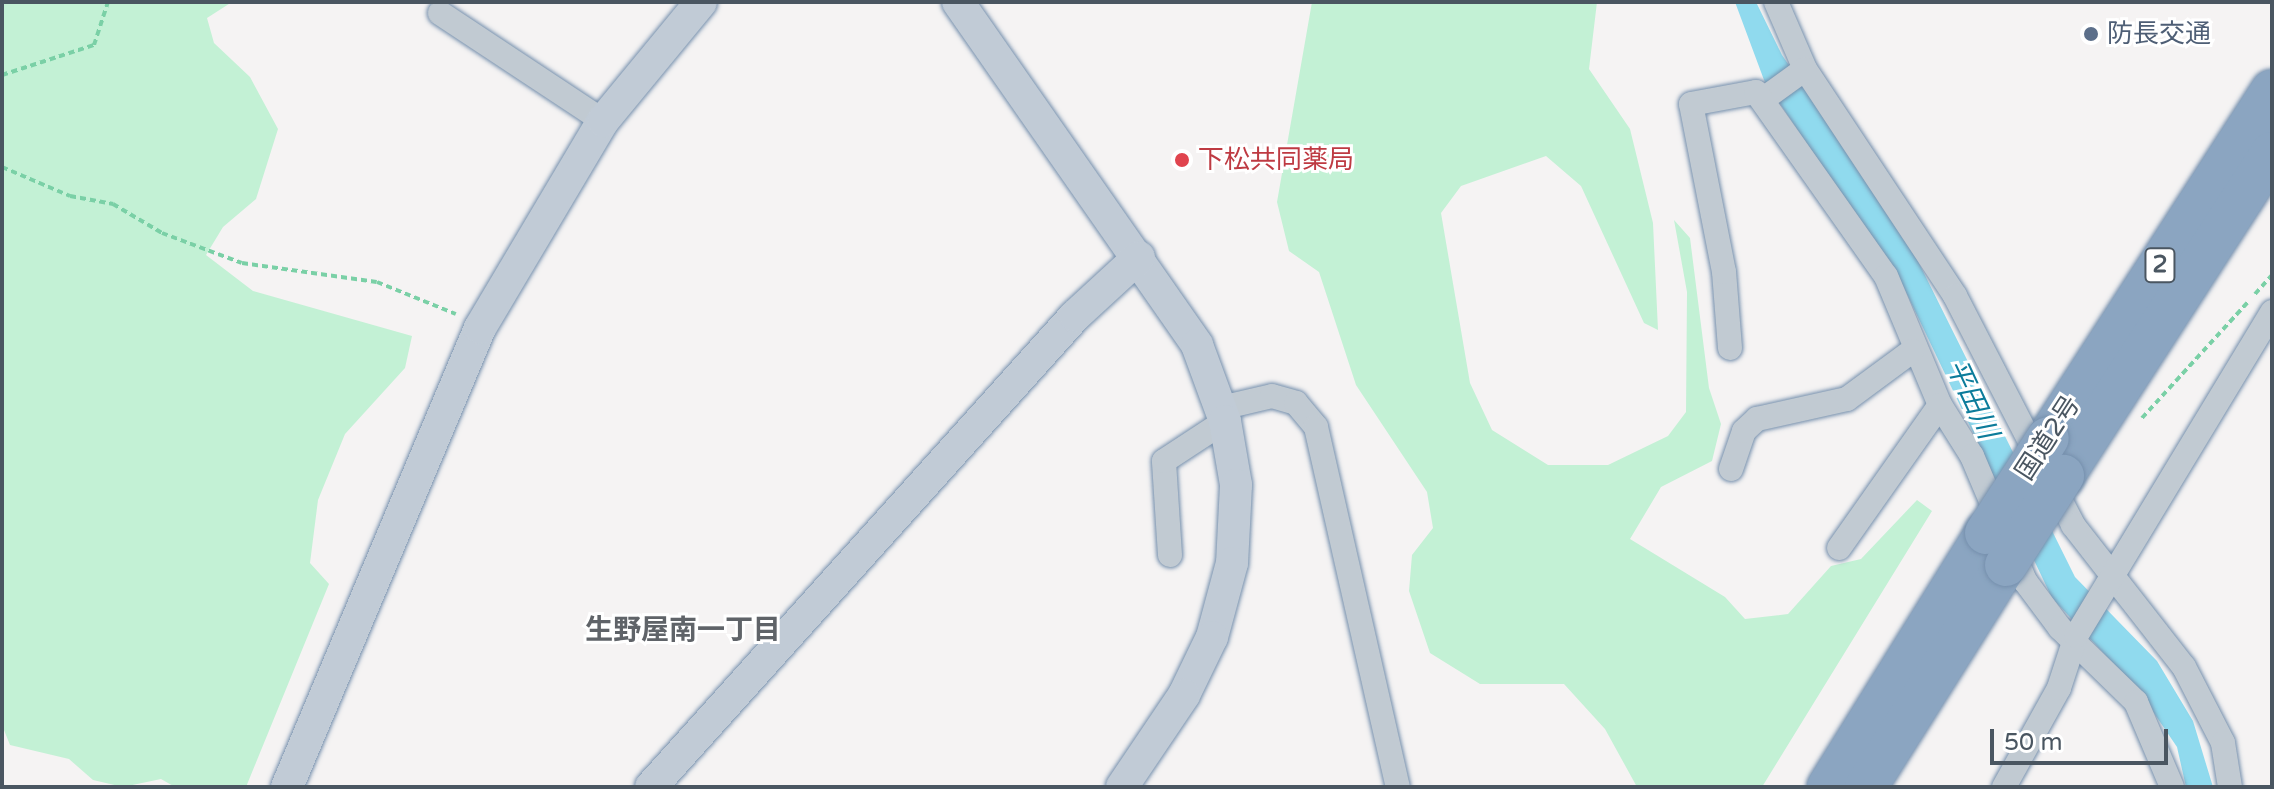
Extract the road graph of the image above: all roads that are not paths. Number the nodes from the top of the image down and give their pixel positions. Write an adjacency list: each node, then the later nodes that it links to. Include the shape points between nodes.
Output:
1 (701, 2): 8 (street)
2 (958, 2): 10 (street)
3 (1776, 2): 5 (street)
4 (440, 13): 8 (street)
5 (1802, 70): 7 (street); 21 (street, via 1955,296)
6 (2272, 91): 16 (highway, 国道2号 / 2)
7 (1768, 96): 12 (street, via 1756,92 1691,104 1724,272); 13 (street, via 1886,276)
8 (603, 121): 23 (street, via 480,328)
9 (2272, 153): 16 (highway, 国道2号 / 2)
10 (1139, 257): 15 (street, via 1197,345); 24 (street, via 1075,316)
11 (2272, 312): 21 (street)
12 (1730, 348)
13 (1912, 351): 14 (street); 17 (street, via 1847,399 1757,419 1744,431)
14 (1940, 405): 18 (street); 22 (street, via 1972,456 2025,581)
15 (1223, 414): 20 (street, via 1164,461); 25 (street, via 1236,485 1232,563 1212,637 1184,695); 26 (street, via 1272,396 1296,403 1316,427)
16 (2055, 457): 19 (highway, 国道2号 / 2, bridge)
17 (1731, 469)
18 (1839, 548)
19 (1996, 549): 27 (highway, 国道2号 / 2); 28 (highway, 国道2号 / 2)
20 (1170, 555)
21 (2108, 583): 22 (street); 31 (street, via 2184,667 2223,743)
22 (2075, 640): 29 (street, via 2059,688); 30 (street, via 2136,702)
23 (287, 787)
24 (651, 787)
25 (1122, 787)
26 (1398, 787)
27 (1828, 787)
28 (1866, 787)
29 (2004, 787)
30 (2172, 787)
31 (2230, 787)

